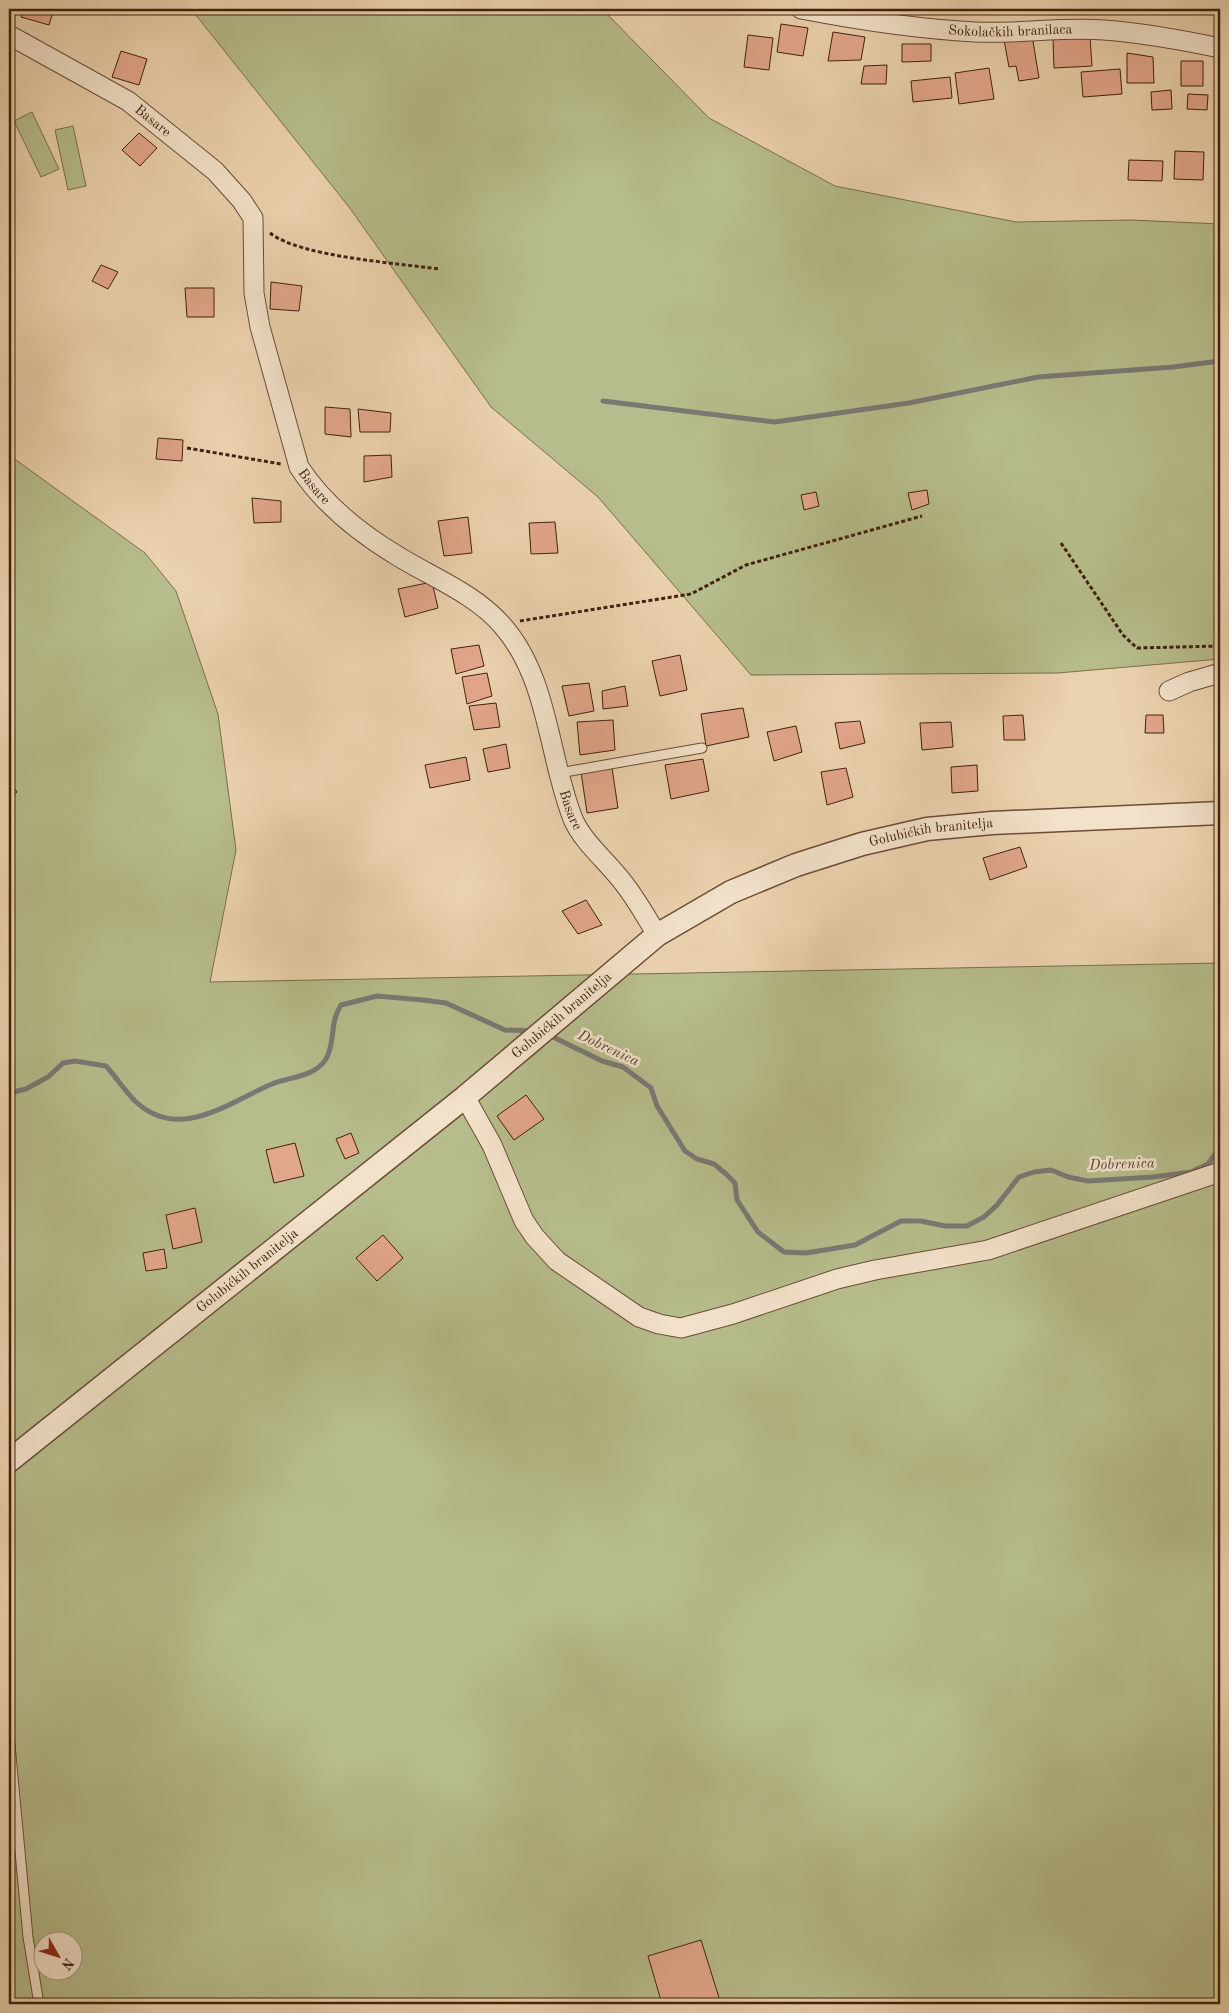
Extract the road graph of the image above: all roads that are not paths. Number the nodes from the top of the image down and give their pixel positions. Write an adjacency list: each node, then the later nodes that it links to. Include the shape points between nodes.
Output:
1 (801, 9): 3 (street, Sokolačkih branilaca, via 928,28 1010,32 1104,30)
2 (9, 35): 7 (street, Basare, via 128,101 215,171 242,201 253,218 254,293 260,327 299,466 339,515 397,556 482,606 502,624 514,640 537,688)
3 (1220, 48)
4 (1220, 674): 5 (street, via 1189,682)
5 (1169, 692)
6 (702, 748): 7 (lane)
7 (559, 773): 9 (street, Basare, via 574,820 594,849 619,876)
8 (1220, 813): 9 (street, Golubićkih branitelja, via 927,829 862,844 796,865 731,892)
9 (657, 934): 10 (street, Golubićkih branitelja)
10 (465, 1097): 11 (street, via 492,1146 524,1221 535,1237 558,1261 639,1317 681,1328 837,1279 988,1250); 12 (street, Golubićkih branitelja)
11 (1220, 1172)
12 (9, 1461)
13 (9, 1734): 14 (lane, via 28,1937)
14 (39, 2004)

